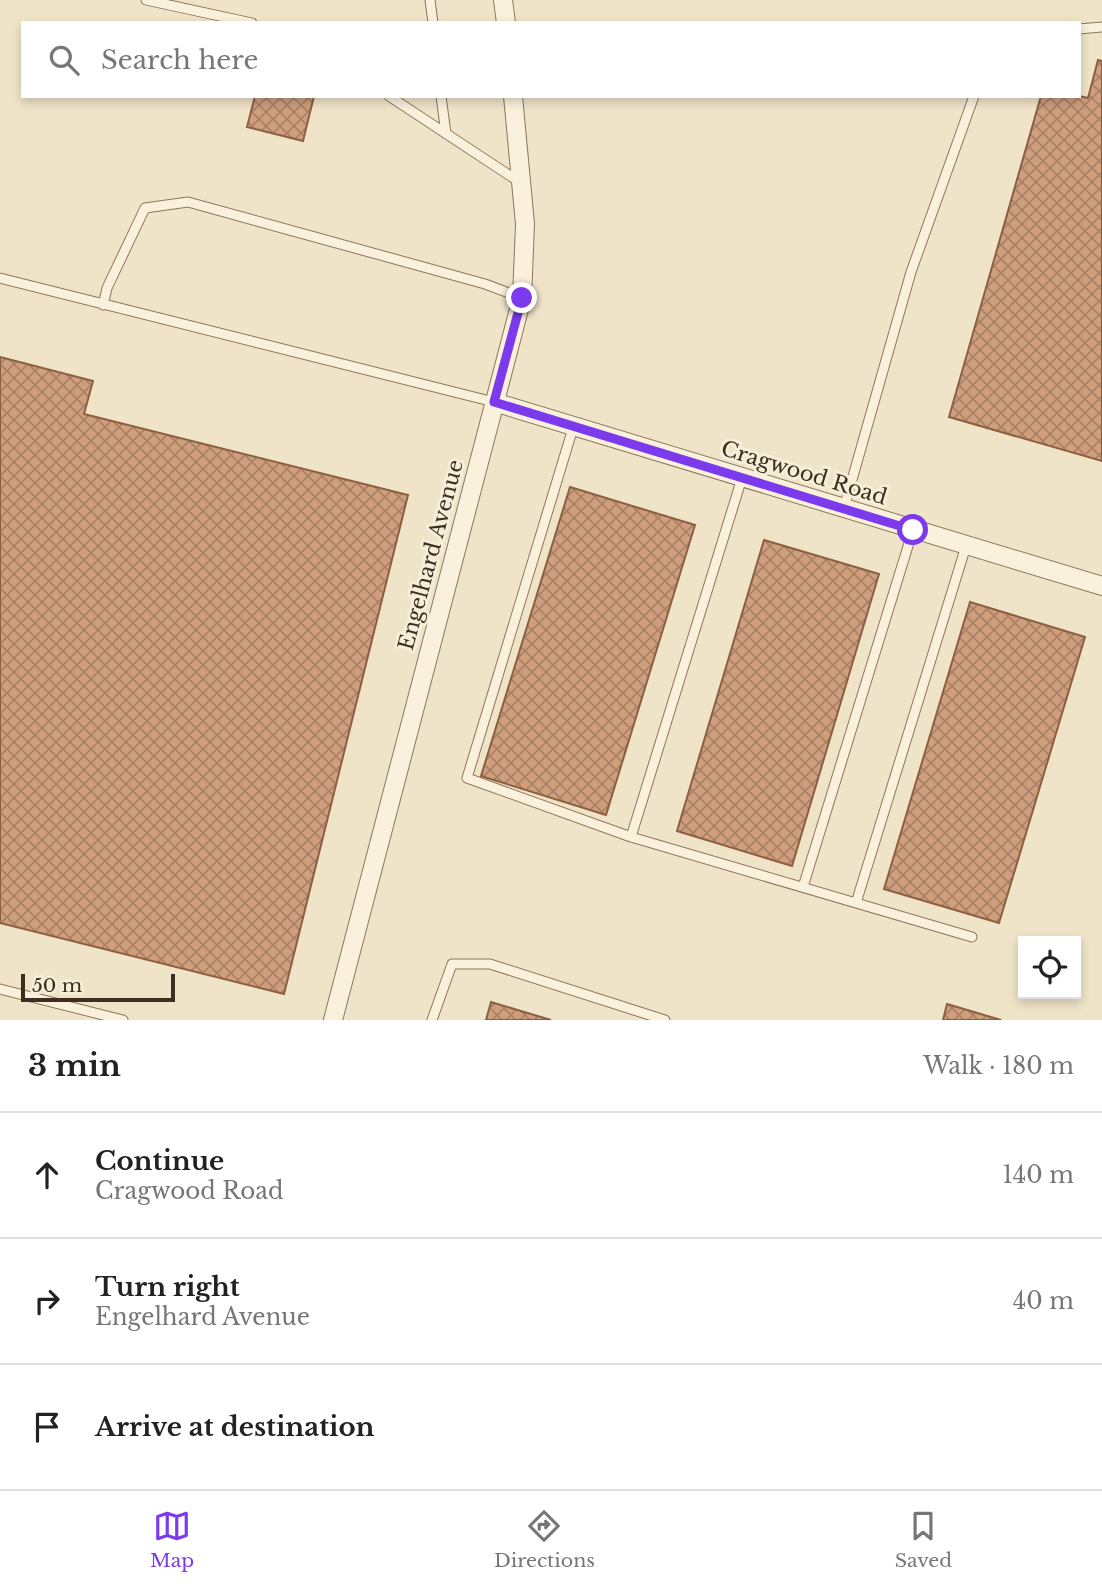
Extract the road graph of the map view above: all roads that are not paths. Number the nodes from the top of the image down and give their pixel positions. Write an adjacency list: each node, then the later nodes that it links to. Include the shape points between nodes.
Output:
1 (146, 0): 4 (lane)
2 (430, 0): 5 (lane)
3 (503, 0): 6 (street)
4 (244, 21)
5 (432, 21)
6 (506, 21)
7 (1102, 27): 8 (lane)
8 (1081, 29)
9 (392, 98): 13 (lane)
10 (441, 98): 13 (lane)
11 (513, 98): 14 (street, Engelhard Avenue)
12 (973, 98): 21 (lane, via 911,272)
13 (446, 134): 14 (lane)
14 (521, 183): 16 (street, Engelhard Avenue, via 525,224)
15 (0, 278): 17 (lane)
16 (522, 298): 17 (lane, via 188,202 145,208); 18 (street, Engelhard Avenue)
17 (103, 305): 18 (lane)
18 (494, 402): 19 (street, Cragwood Road); 31 (street, Engelhard Avenue)
19 (573, 428): 20 (street, Cragwood Road); 25 (lane, via 467,778)
20 (742, 478): 21 (street, Cragwood Road); 25 (lane)
21 (844, 509): 22 (street, Cragwood Road)
22 (913, 530): 23 (street, Cragwood Road); 26 (lane)
23 (966, 546): 24 (street, Cragwood Road); 27 (lane)
24 (1102, 586)
25 (631, 837): 26 (lane)
26 (803, 887): 27 (lane)
27 (856, 903): 28 (lane)
28 (972, 937)
29 (0, 989): 30 (lane)
30 (123, 1020)
31 (333, 1020)
32 (432, 1020): 33 (lane, via 452,964 490,964)
33 (665, 1020)

